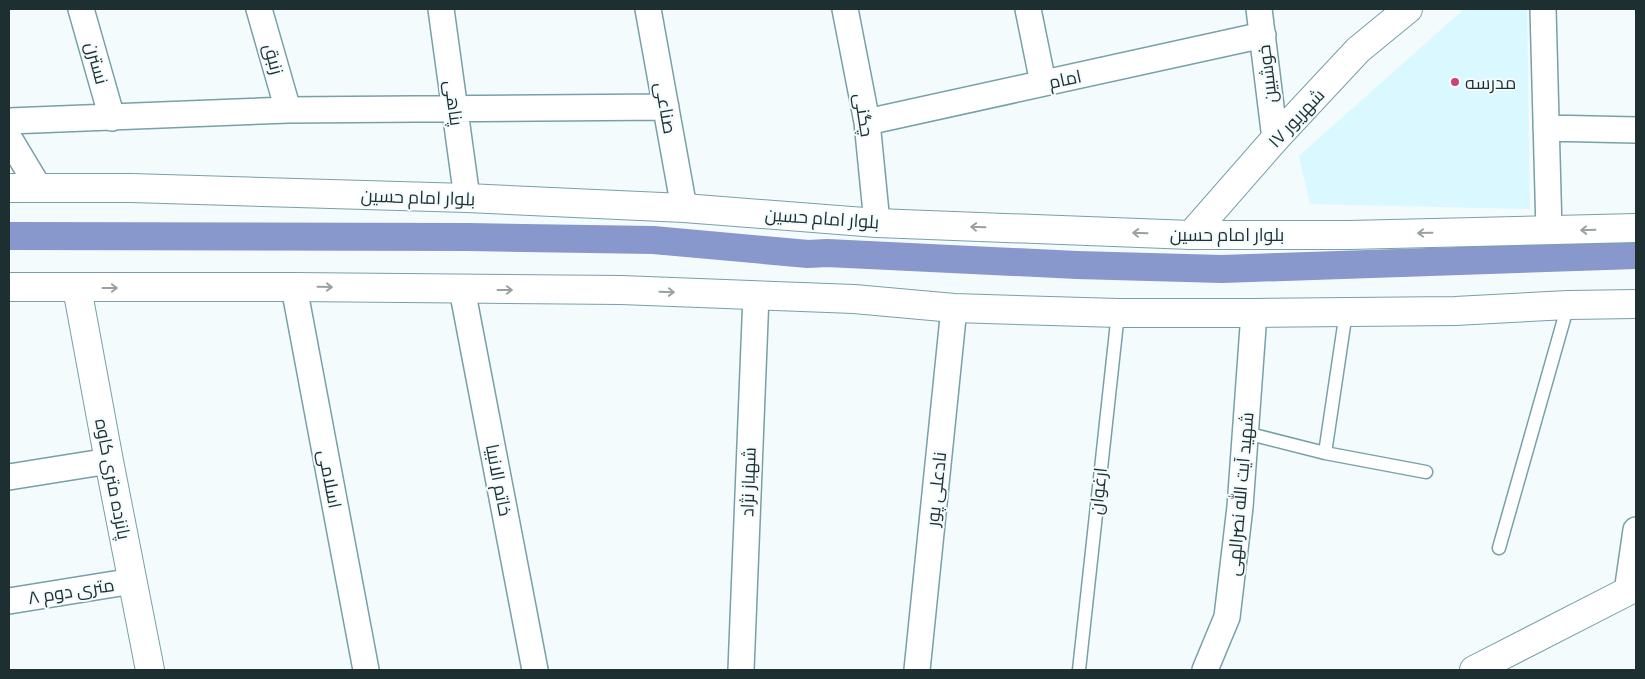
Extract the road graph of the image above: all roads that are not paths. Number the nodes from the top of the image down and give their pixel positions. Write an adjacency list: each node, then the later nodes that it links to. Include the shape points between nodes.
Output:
1 (82, 9): 15 (street, نسترن)
2 (259, 9): 14 (street, زنبق)
3 (440, 9): 13 (street, پناهی)
4 (648, 9): 12 (street, صناعی)
5 (845, 9): 17 (street, چگنی)
6 (1028, 9): 11 (street)
7 (1259, 9): 10 (street, خوشبین)
8 (1408, 9): 21 (main road, ۱۷ شهریور, via 1358,50)
9 (1543, 9): 18 (street)
10 (1263, 35): 11 (street, امام); 21 (street, خوشبین)
11 (1043, 83): 17 (street, امام)
12 (666, 107): 13 (street); 25 (street, صناعی)
13 (454, 108): 14 (street); 24 (street, پناهی)
14 (288, 110): 15 (street)
15 (112, 118): 16 (street)
16 (9, 121)
17 (867, 122): 26 (street, چگنی)
18 (1546, 128): 19 (street); 28 (street)
19 (1636, 130)
20 (9, 138): 23 (street)
21 (1275, 139): 29 (main road, ۱۷ شهریور)
22 (9, 188): 23 (main road, بلوار امام حسین)
23 (39, 188): 24 (main road, بلوار امام حسین)
24 (467, 198): 25 (main road, بلوار امام حسین)
25 (684, 208): 26 (main road, بلوار امام حسین)
26 (877, 223): 29 (main road, بلوار امام حسین, one-way to 26)
27 (1636, 228): 28 (main road, بلوار امام حسین, one-way to 28)
28 (1549, 231): 29 (main road, بلوار امام حسین, one-way to 29)
29 (1191, 235)
30 (9, 287): 32 (main road)
31 (294, 287): 32 (main road, one-way to 31); 33 (main road, one-way to 33); 52 (street, اسلامی)
32 (77, 288): 43 (main road, پانزده متری کاوه)
33 (462, 290): 34 (main road, one-way to 34, via 621,290); 53 (street, خاتم الانبیا)
34 (756, 295): 37 (main road); 54 (street, شهباز نژاد)
35 (1636, 304): 36 (main road)
36 (1568, 305): 38 (main road); 47 (lane)
37 (954, 308): 39 (main road); 55 (street, نادعلی پور)
38 (1346, 312): 40 (main road); 42 (lane)
39 (1118, 313): 40 (main road); 56 (lane, ارغوان)
40 (1254, 313): 41 (street, شهید آیت الله نصرالهی)
41 (1246, 433): 42 (lane); 57 (street, شهید آیت الله نصرالهی, via 1227,617)
42 (1325, 453): 44 (lane)
43 (109, 461): 45 (street); 48 (main road, پانزده متری کاوه)
44 (1426, 472)
45 (9, 477)
46 (1636, 530): 49 (street)
47 (1499, 548)
48 (133, 581): 50 (street, ۸ متری دوم); 51 (main road, پانزده متری کاوه)
49 (1632, 589): 58 (main road)
50 (9, 602)
51 (150, 670)
52 (366, 670)
53 (535, 670)
54 (741, 670)
55 (917, 670)
56 (1079, 670)
57 (1205, 670)
58 (1474, 670)

